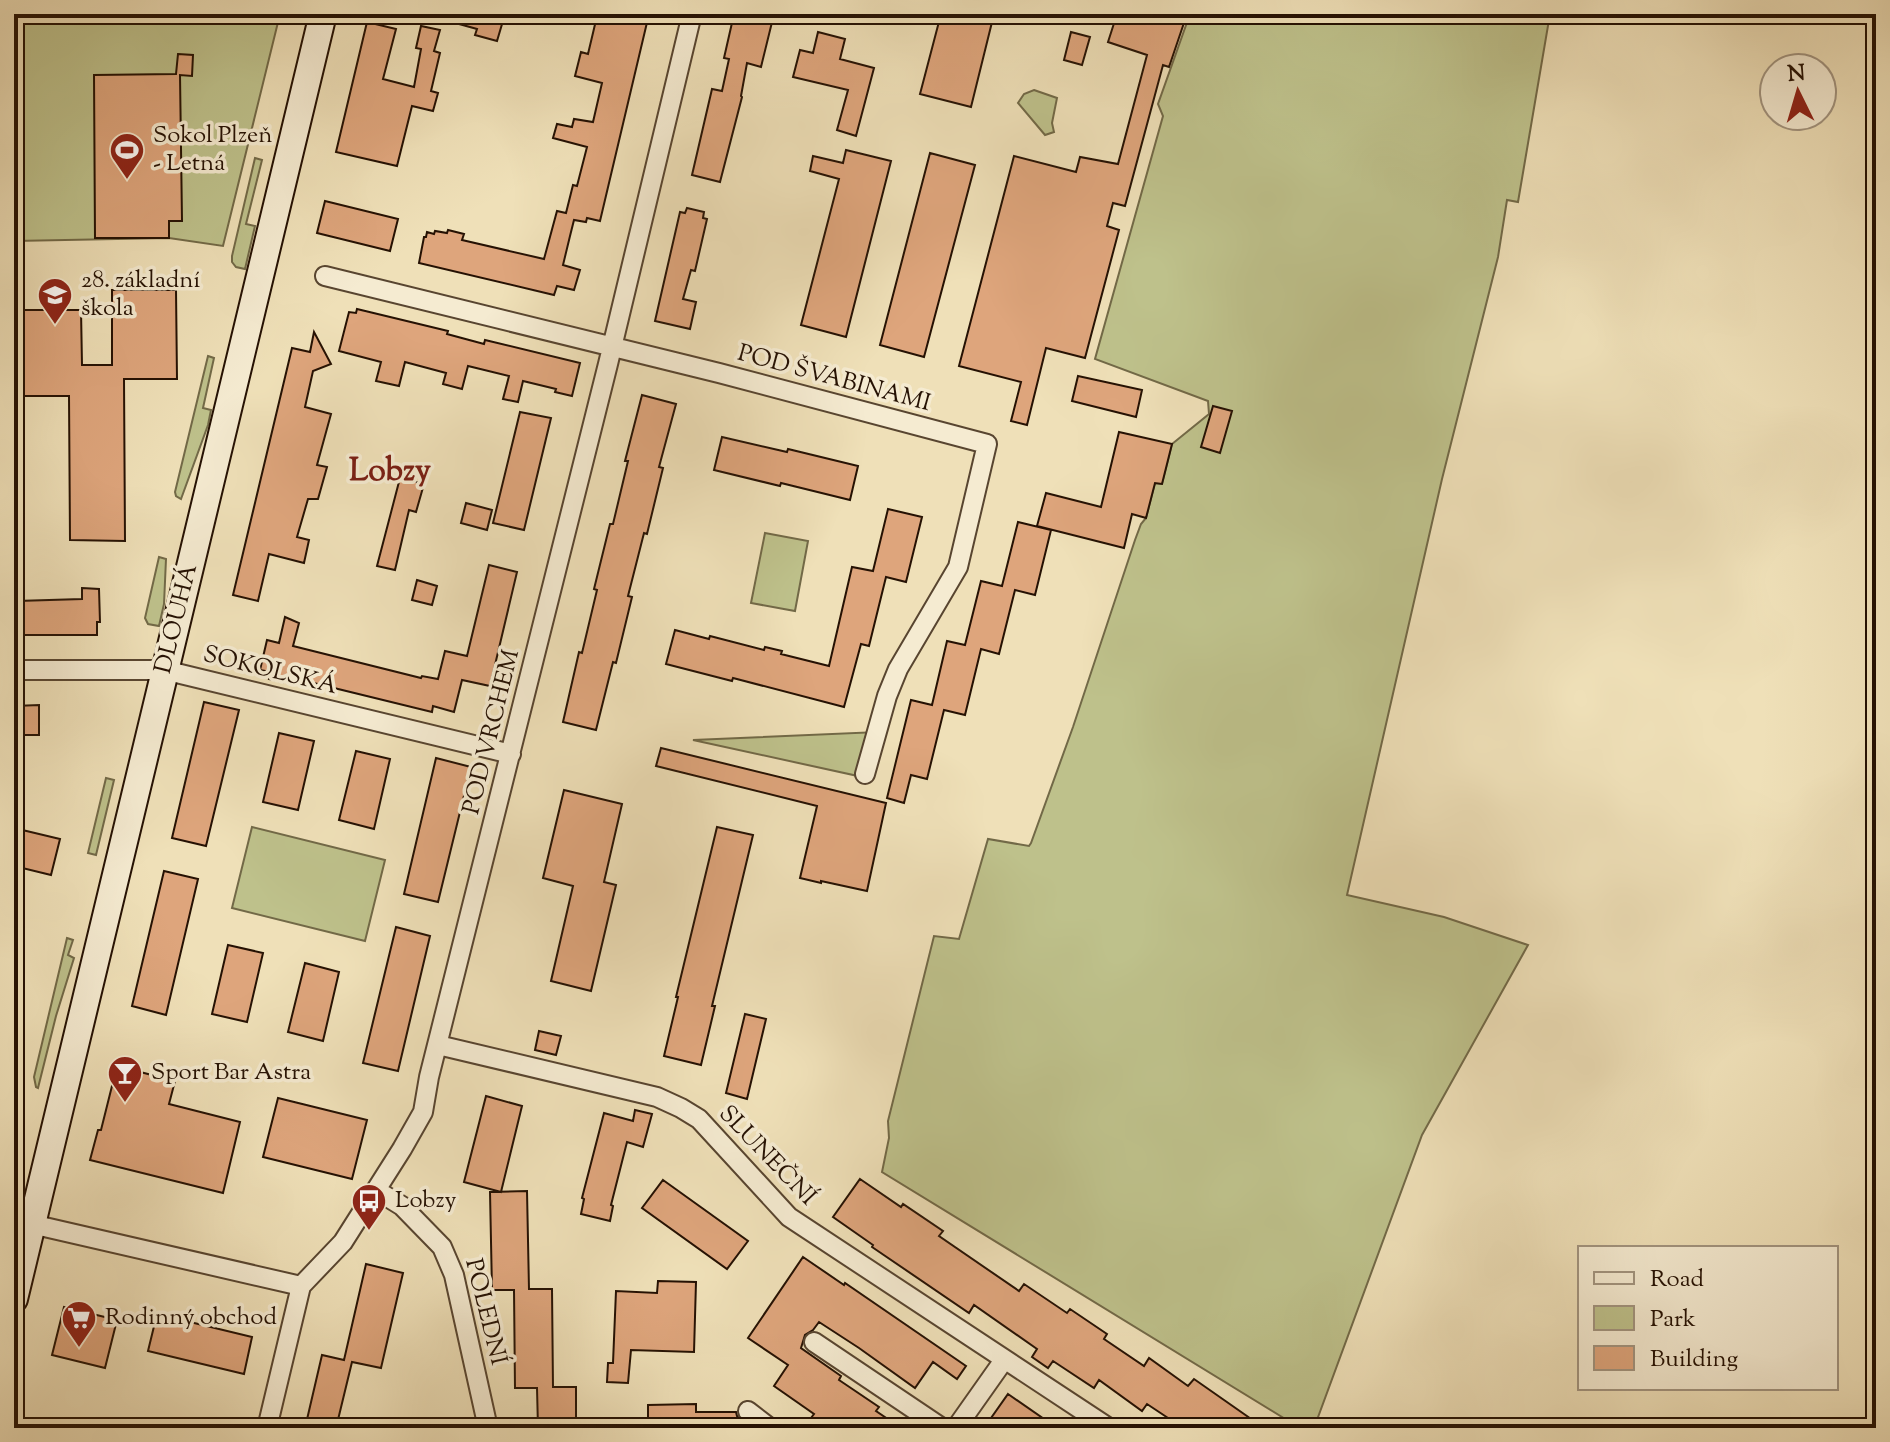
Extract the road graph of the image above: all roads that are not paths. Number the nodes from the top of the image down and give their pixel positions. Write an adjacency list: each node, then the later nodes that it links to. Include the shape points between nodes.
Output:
1 (323, 14): 6 (street, DLOUHÁ)
2 (692, 14): 4 (street, POD VRCHEM)
3 (325, 276): 4 (street, POD ŠVABINAMI)
4 (612, 347): 7 (street, POD VRCHEM); 8 (street, POD ŠVABINAMI, via 987,444 958,567 898,669)
5 (14, 670): 6 (street, SOKOLSKÁ)
6 (164, 670): 7 (street, SOKOLSKÁ); 11 (street, DLOUHÁ)
7 (511, 754): 9 (street, POD VRCHEM)
8 (865, 774)
9 (438, 1045): 10 (street, POD VRCHEM, via 423,1112); 15 (street, SLUNEČNÍ, via 657,1097 681,1108 699,1119 789,1217)
10 (376, 1190): 12 (street, POD VRCHEM, via 343,1242); 18 (street, POLEDNÍ, via 402,1206 442,1247 454,1275)
11 (22, 1222): 12 (street); 13 (street, DLOUHÁ)
12 (301, 1286): 17 (street)
13 (14, 1299)
14 (814, 1342): 20 (street)
15 (1004, 1360): 21 (street); 22 (street, SLUNEČNÍ)
16 (748, 1411): 19 (street)
17 (267, 1428)
18 (488, 1428)
19 (770, 1428)
20 (942, 1428)
21 (956, 1428)
22 (1109, 1428)

